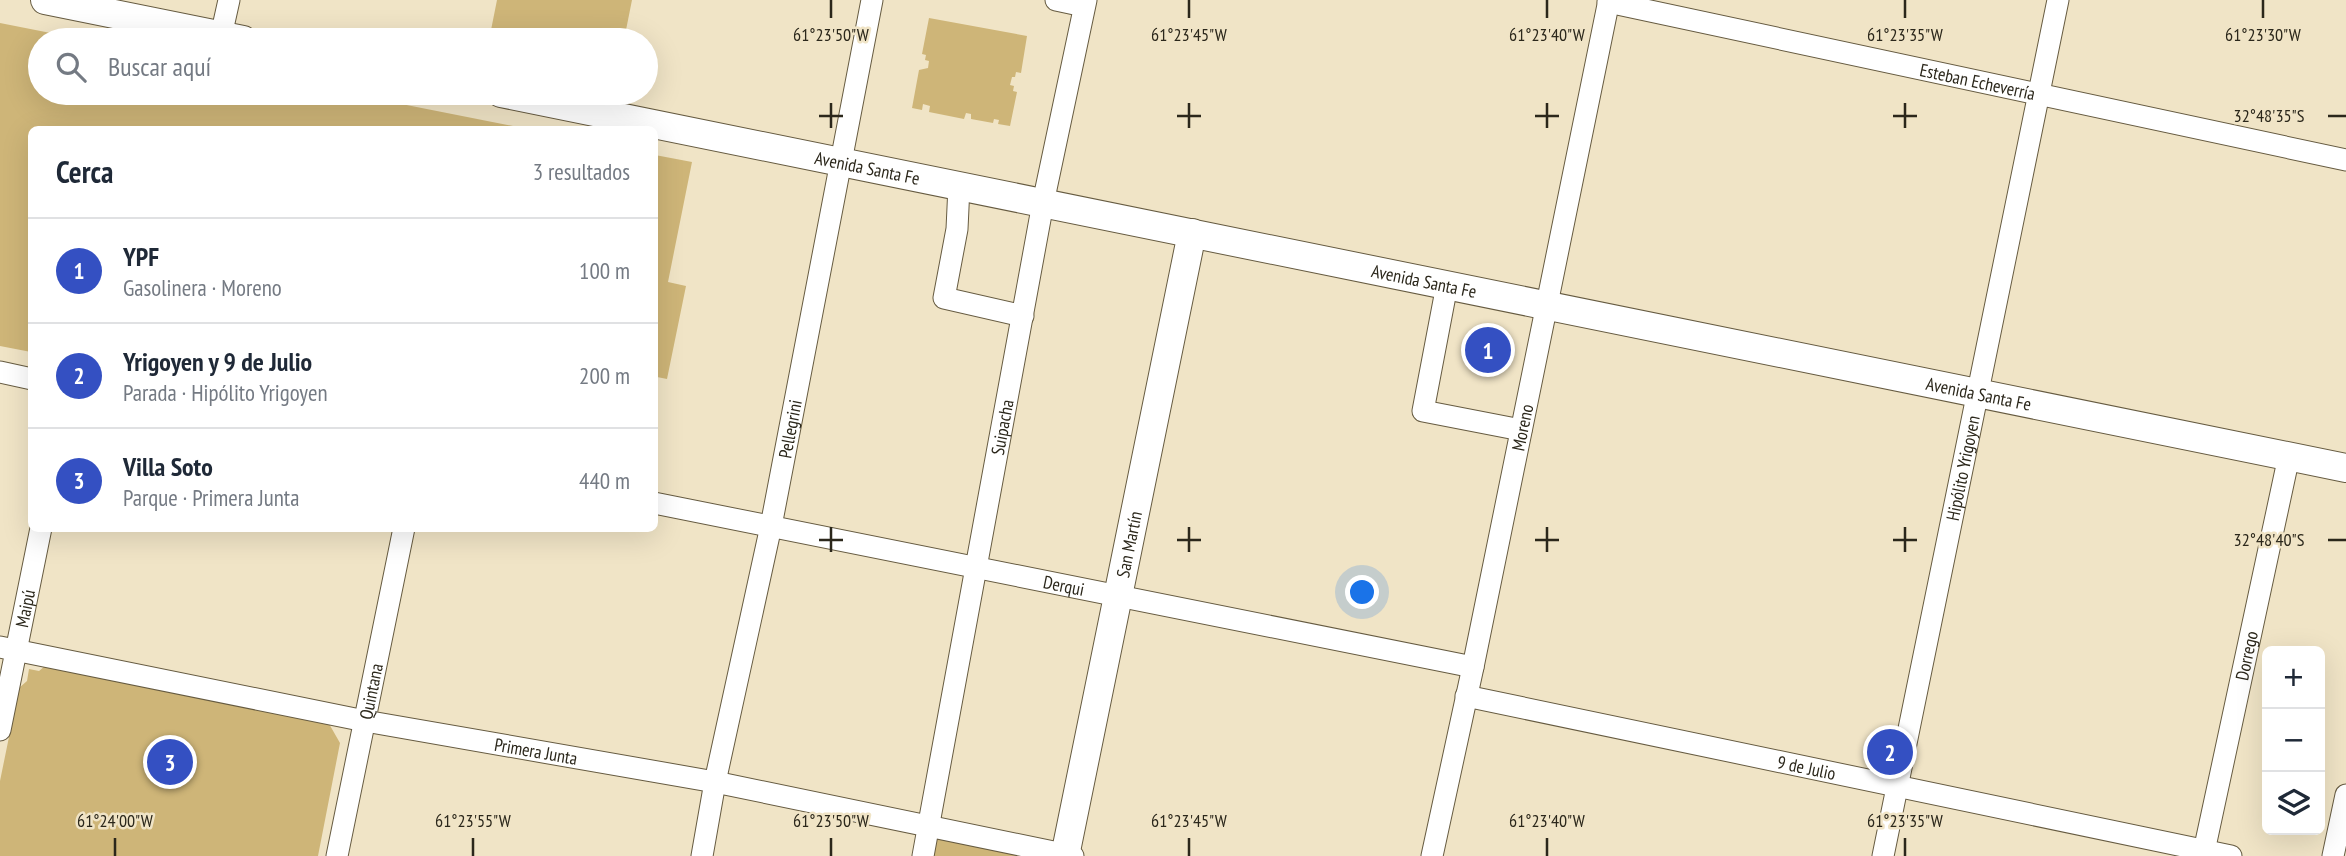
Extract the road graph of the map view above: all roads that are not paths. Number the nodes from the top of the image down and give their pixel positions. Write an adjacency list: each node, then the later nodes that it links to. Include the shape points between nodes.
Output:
1 (44, 0): 8 (main road)
2 (229, 0): 9 (street)
3 (872, 0): 13 (street, Pellegrini)
4 (1056, 0): 7 (street)
5 (2058, 0): 10 (street, Hipólito Yrigoyen)
6 (1608, 1): 10 (street, Esteban Echeverría); 18 (street, Moreno)
7 (1085, 3): 15 (street, Suipacha)
8 (183, 28)
9 (231, 28)
10 (2038, 96): 12 (street, Esteban Echeverría); 22 (street, Hipólito Yrigoyen)
11 (560, 105): 13 (main road, Avenida Santa Fe)
12 (2346, 160)
13 (839, 162): 14 (main road, Avenida Santa Fe); 27 (street, Pellegrini)
14 (959, 186): 15 (main road, Avenida Santa Fe); 19 (street, via 957,229 944,298)
15 (1044, 203): 16 (main road, Avenida Santa Fe); 19 (street, Suipacha)
16 (1192, 233): 17 (main road, Avenida Santa Fe); 31 (main road, San Martín)
17 (1447, 285): 18 (main road, Avenida Santa Fe); 23 (street, via 1423,411)
18 (1546, 305): 22 (main road, Avenida Santa Fe); 23 (street, Moreno)
19 (1023, 316): 30 (street, Suipacha)
20 (0, 372): 21 (street)
21 (28, 378)
22 (1977, 393): 24 (main road, Avenida Santa Fe); 38 (street, Hipólito Yrigoyen)
23 (1521, 430): 33 (street, Moreno)
24 (2289, 456): 25 (main road, Avenida Santa Fe); 41 (street, Dorrego)
25 (2346, 468)
26 (658, 504): 27 (street, Derqui)
27 (771, 526): 30 (street, Derqui); 37 (street, Pellegrini)
28 (40, 532): 32 (street, Maipú)
29 (403, 532): 35 (street, Quintana)
30 (976, 568): 31 (street, Derqui); 40 (street, Suipacha)
31 (1118, 596): 33 (street, Derqui); 42 (main road, San Martín)
32 (8, 649): 35 (street, Primera Junta); 36 (street, Maipú)
33 (1473, 667): 34 (street, Moreno)
34 (1466, 696): 38 (street, 9 de Julio); 46 (street, Moreno)
35 (365, 720): 37 (street, Primera Junta); 43 (street, Quintana)
36 (0, 730)
37 (715, 782): 40 (street, Primera Junta); 44 (street, Pellegrini)
38 (1897, 786): 41 (street, 9 de Julio); 47 (street, Hipólito Yrigoyen)
39 (2346, 794): 49 (street)
40 (928, 827): 42 (street, Primera Junta); 45 (street, Suipacha)
41 (2204, 853): 48 (street, 9 de Julio)
42 (1068, 855)
43 (337, 856)
44 (702, 856)
45 (923, 856)
46 (1432, 856)
47 (1883, 856)
48 (2231, 856)
49 (2333, 856)

